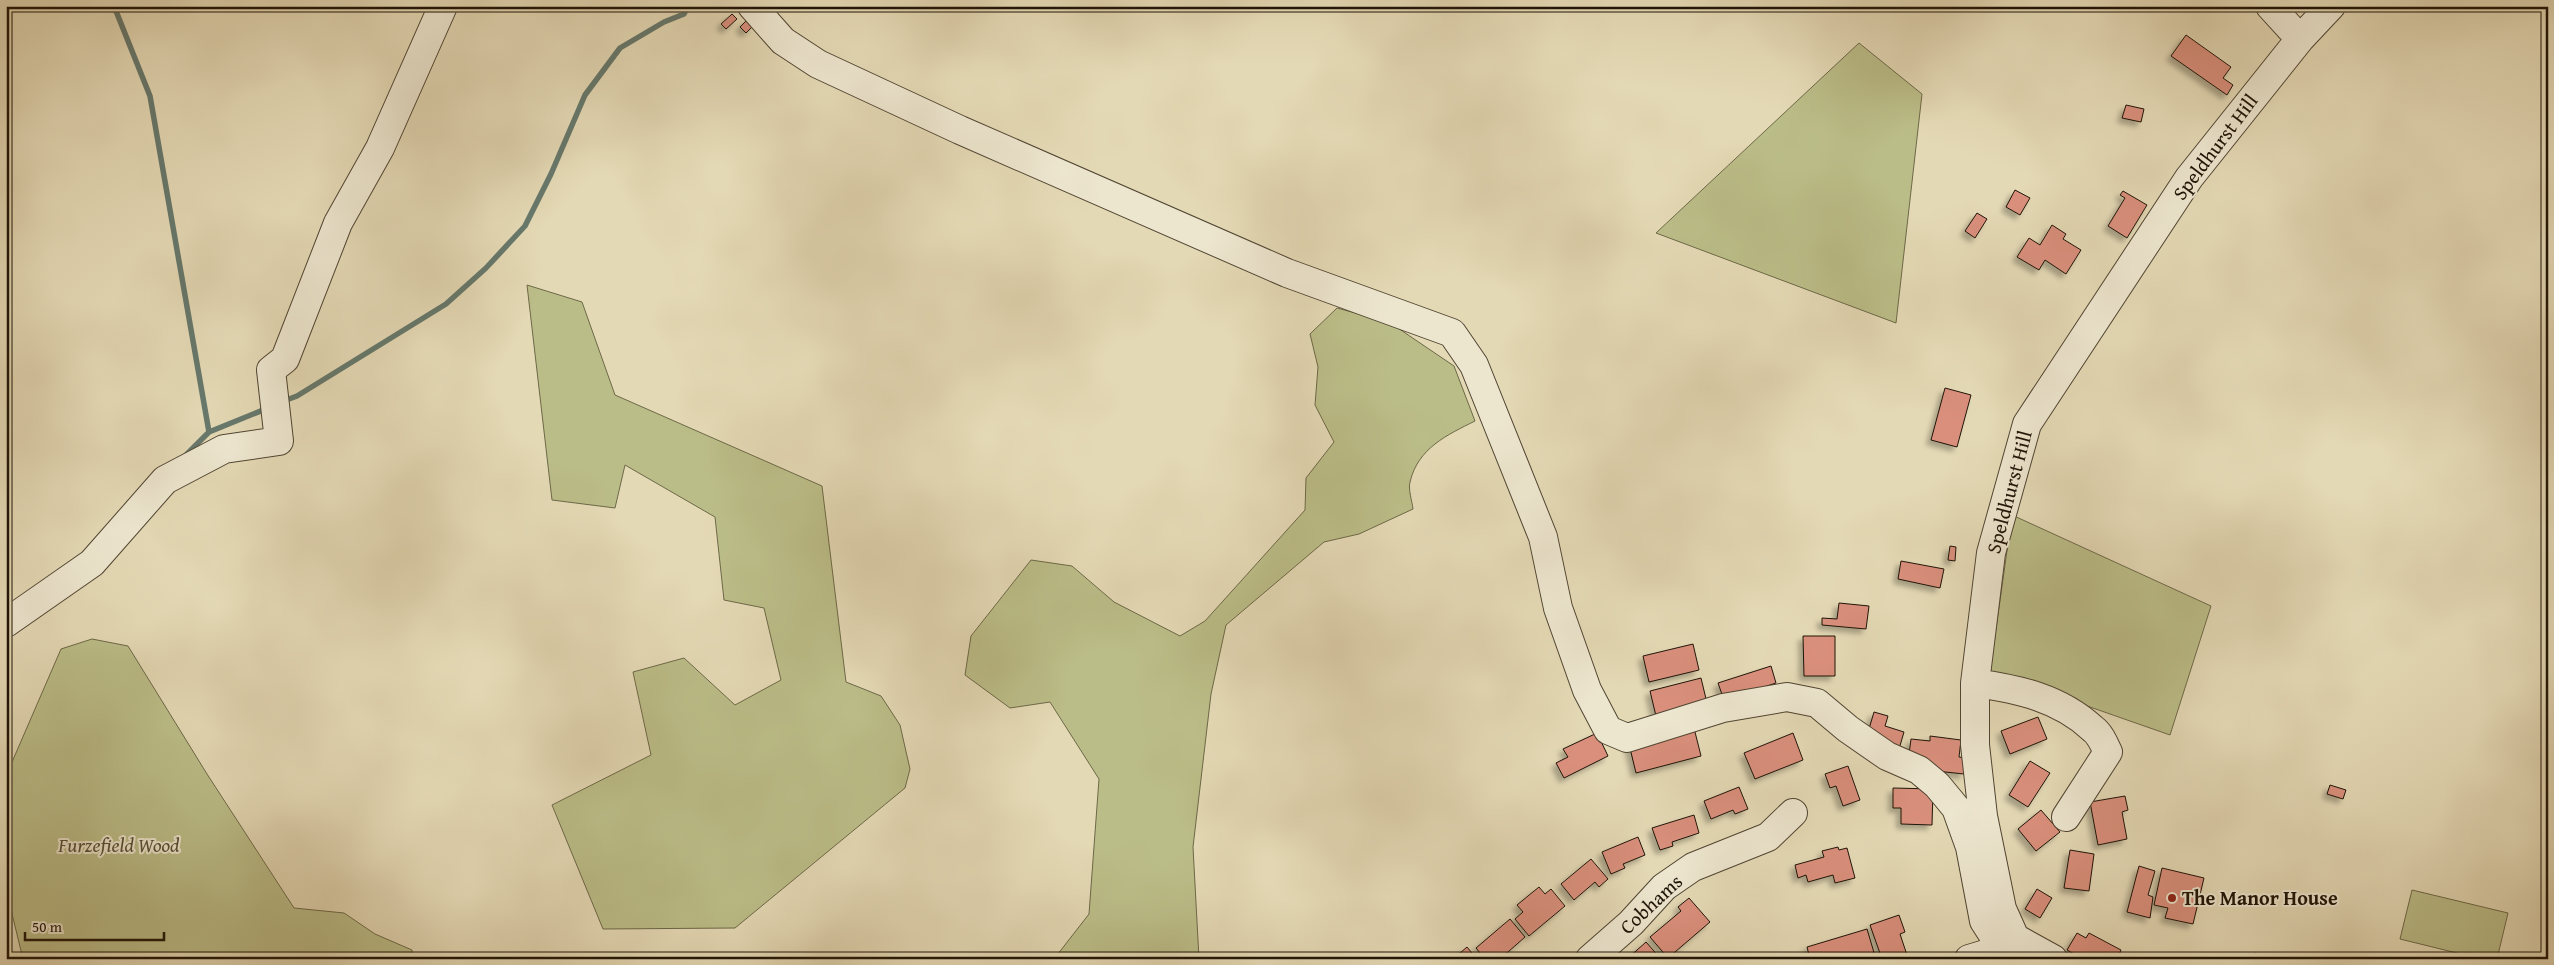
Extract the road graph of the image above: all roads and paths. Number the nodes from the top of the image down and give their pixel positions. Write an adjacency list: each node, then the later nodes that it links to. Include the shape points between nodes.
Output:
1 (443, 6): 6 (street, via 380,148 338,222 285,360 271,370 279,441 224,449 165,480 92,563)
2 (752, 6): 10 (street, via 783,42 818,64 1286,274 1452,333 1474,365 1543,537 1558,608 1587,690 1608,730 1627,738 1723,708 1788,696 1817,703 1887,756 1919,770 1938,785 1956,808 1970,847 1984,921)
3 (2270, 6): 5 (street)
4 (2331, 6): 5 (street, Speldhurst Hill)
5 (2300, 39): 7 (street, Speldhurst Hill, via 2189,178 2027,424 1991,553)
6 (6, 623)
7 (1975, 683): 9 (street, via 2016,688 2056,703 2095,729 2108,752); 10 (street, Speldhurst Hill, via 1975,744 1983,816)
8 (1793, 813): 11 (street, Cobhams, via 1768,837 1693,867 1664,887 1631,923)
9 (2066, 817)
10 (2009, 943): 12 (street); 13 (street)
11 (1590, 959)
12 (1969, 959)
13 (2053, 959)

